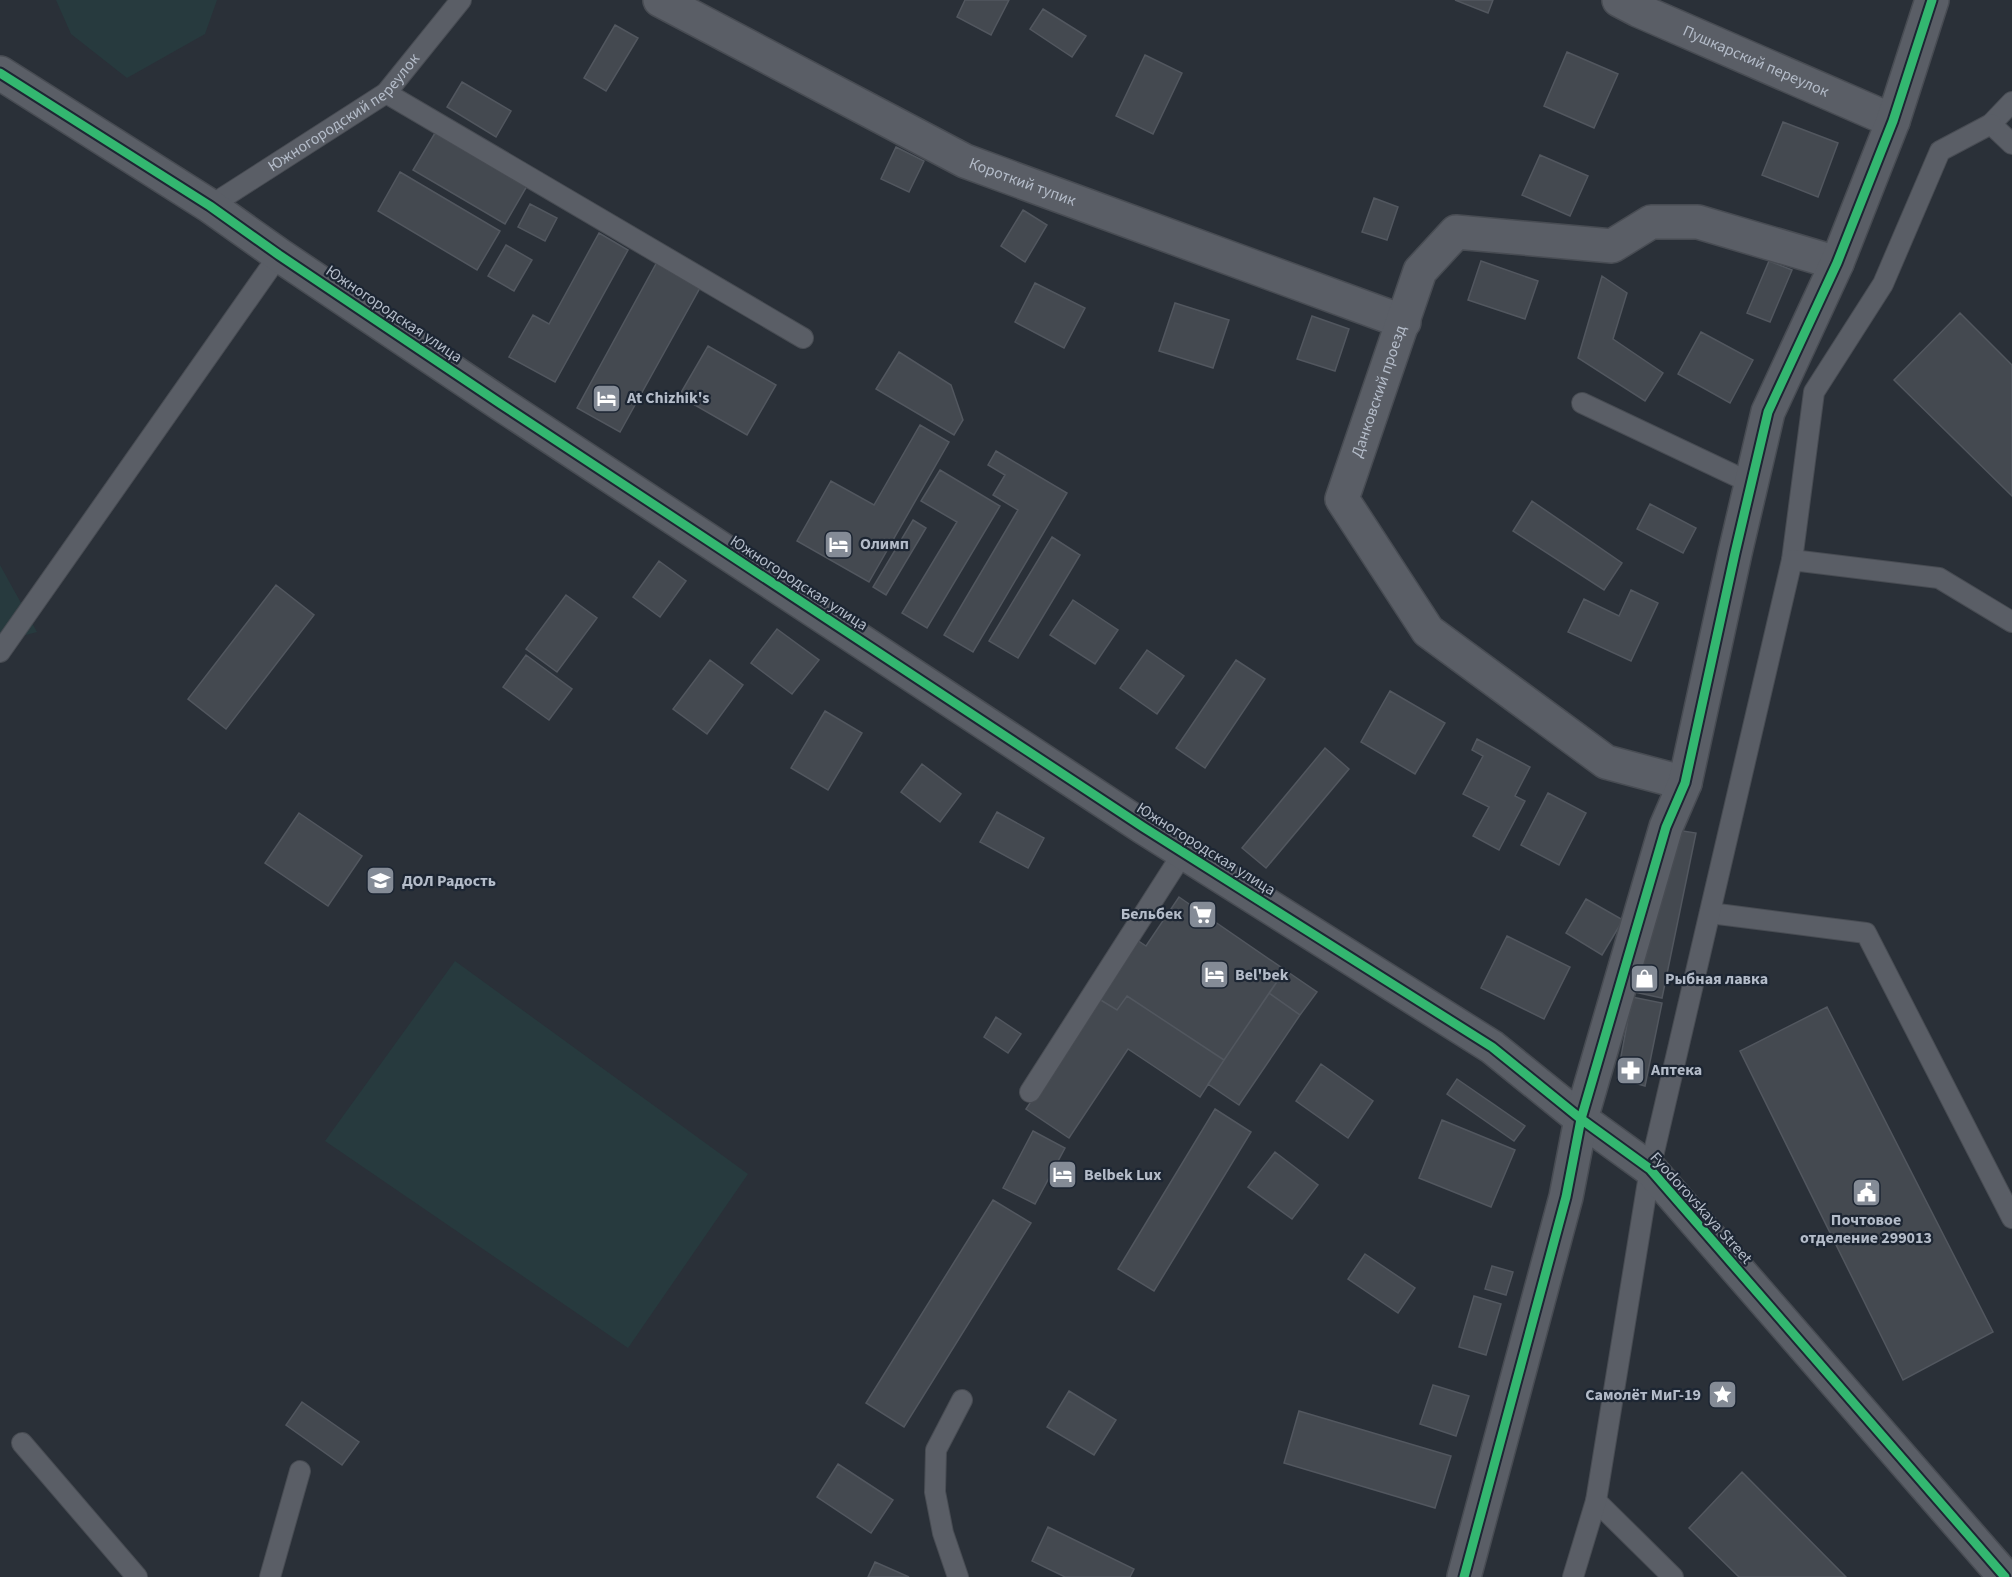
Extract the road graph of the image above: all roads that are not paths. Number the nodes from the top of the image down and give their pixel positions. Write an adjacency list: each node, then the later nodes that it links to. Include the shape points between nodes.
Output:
1 (461, 0): 6 (lane, Южногородский переулок)
2 (660, 0): 14 (street, Короткий тупик, via 965,161)
3 (1619, 0): 8 (street, Пушкарский переулок)
4 (1932, 0): 8 (street)
5 (0, 73): 11 (street, Южногородская улица)
6 (386, 93): 11 (lane, Южногородский переулок); 15 (lane)
7 (2012, 102): 9 (lane)
8 (1893, 121): 13 (street)
9 (1991, 124): 10 (lane); 18 (lane, via 1940,151 1883,284 1814,392)
10 (2012, 144)
11 (210, 207): 12 (street, Южногородская улица)
12 (279, 255): 20 (lane); 22 (street, Южногородская улица)
13 (1837, 263): 14 (street, Данковский проезд, via 1698,222 1651,222 1612,246 1456,232 1420,271); 17 (street, via 1768,412)
14 (1404, 322): 21 (street, Данковский проезд, via 1342,499 1428,631 1606,762)
15 (802, 338)
16 (1582, 403): 17 (lane)
17 (1752, 484): 21 (street)
18 (1792, 560): 19 (lane, via 1939,578); 23 (lane)
19 (2012, 622)
20 (0, 652)
21 (1685, 783): 25 (street, via 1666,827)
22 (1183, 853): 24 (lane); 25 (street, Южногородская улица, via 1492,1047)
23 (1710, 913): 26 (lane); 27 (lane, via 1866,933)
24 (1030, 1092)
25 (1581, 1119): 26 (street, Fyodorovskaya Street); 35 (street, via 1566,1197)
26 (1650, 1169): 31 (lane); 38 (street, Fyodorovskaya Street)
27 (2012, 1218)
28 (962, 1400): 34 (lane, via 936,1450 935,1492)
29 (22, 1443): 32 (lane)
30 (300, 1471): 33 (lane)
31 (1596, 1501): 36 (lane); 37 (lane)
32 (137, 1577)
33 (270, 1577)
34 (958, 1577)
35 (1464, 1577)
36 (1573, 1577)
37 (1673, 1577)
38 (2005, 1577)

